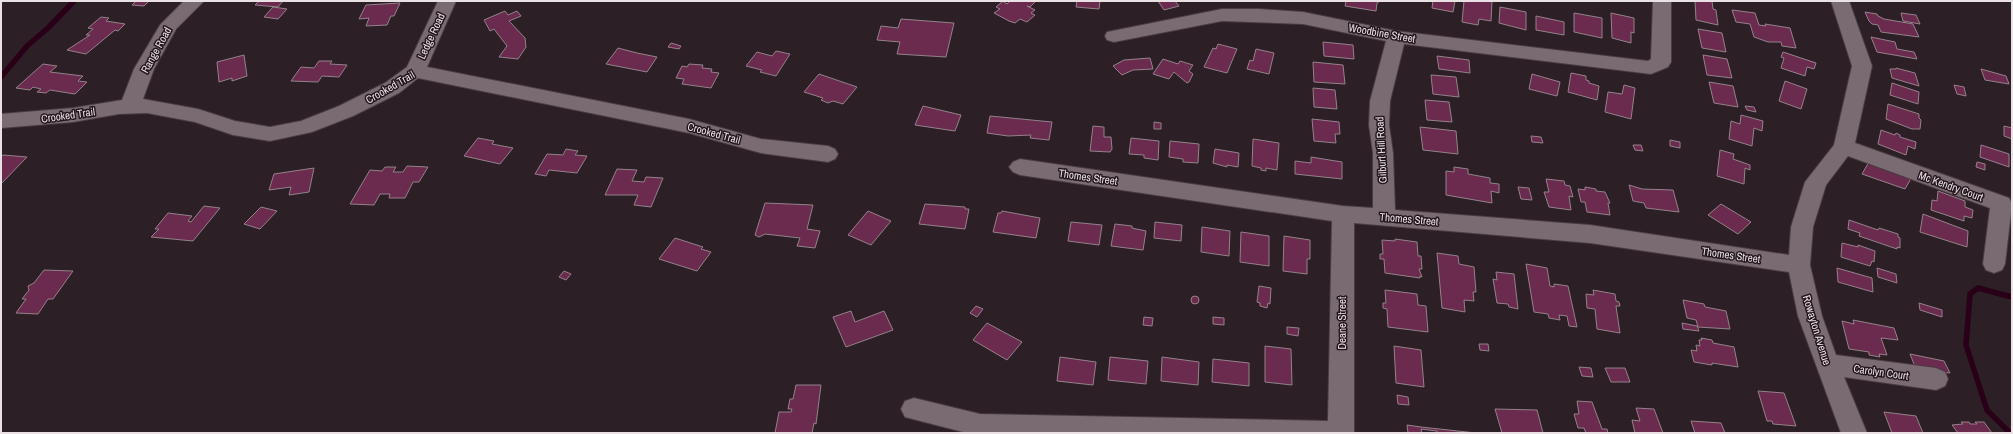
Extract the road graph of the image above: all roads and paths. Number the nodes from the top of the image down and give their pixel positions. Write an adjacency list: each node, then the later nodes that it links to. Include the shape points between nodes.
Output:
1 (195, 1): 8 (street, Range Road, via 169,25 144,69)
2 (447, 1): 7 (street, Ledge Road)
3 (1662, 1): 6 (street, Woodbine Street, via 1661,62 1651,68)
4 (1840, 1): 10 (street, Rowayton Avenue, via 1862,66)
5 (1114, 36): 6 (street, Woodbine Street, via 1222,15 1303,18)
6 (1396, 37): 14 (street, Gilburt Hill Road, via 1380,101 1378,125 1383,153)
7 (415, 71): 8 (street, Crooked Trail, via 392,88 346,111 305,128 270,134 233,128 198,116 154,107); 11 (street, Crooked Trail, via 689,126 762,146)
8 (130, 106): 9 (street, Crooked Trail, via 73,115)
9 (1, 121)
10 (1844, 147): 15 (street, Rowayton Avenue, via 1816,182 1802,228); 16 (street, Mc Kendry Court, via 2001,204)
11 (828, 154)
12 (1020, 167): 13 (street, Thomes Street)
13 (1343, 214): 14 (street, Thomes Street); 20 (street, Deane Street)
14 (1384, 216): 15 (street, Thomes Street, via 1590,234)
15 (1799, 264): 17 (street, Rowayton Avenue, via 1810,316)
16 (1994, 264)
17 (1827, 364): 18 (street, Carolyn Court); 21 (street, Rowayton Avenue)
18 (1936, 379)
19 (914, 409): 20 (street, via 980,426)
20 (1341, 433)
21 (1854, 433)

